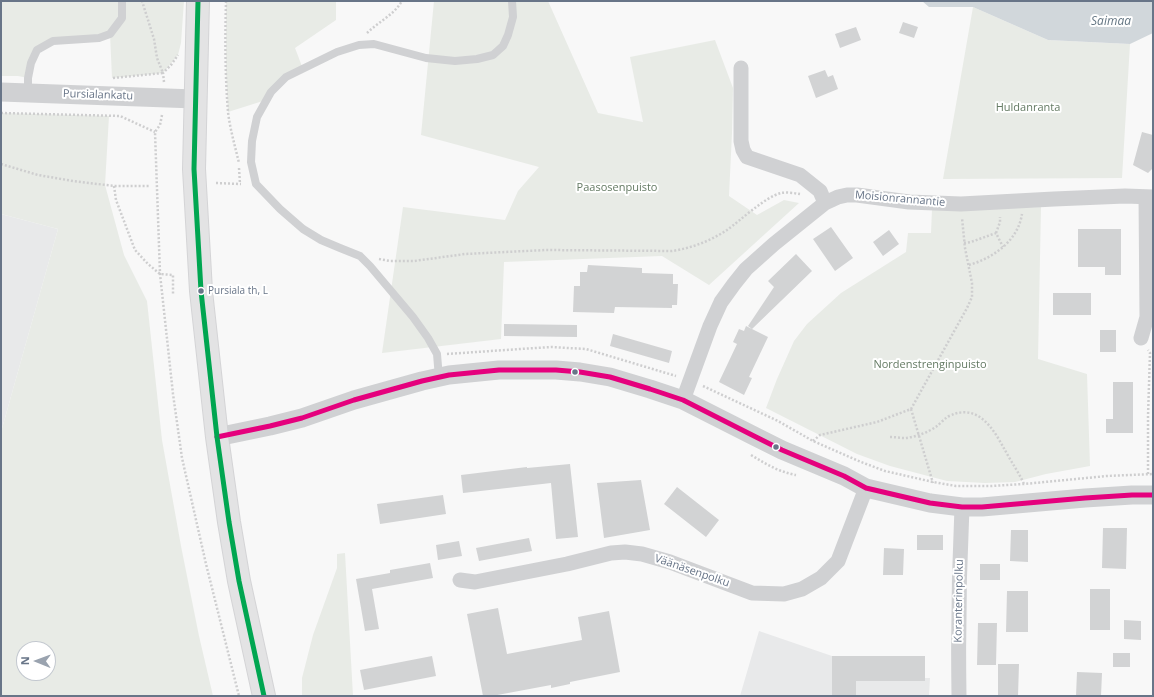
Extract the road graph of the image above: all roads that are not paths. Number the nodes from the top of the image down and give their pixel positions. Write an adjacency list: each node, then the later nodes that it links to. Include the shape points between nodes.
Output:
1 (122, 1): 6 (lane, via 122,18 110,34 99,38 54,42 37,50 31,63)
2 (198, 1): 7 (main road)
3 (512, 1): 11 (lane, via 513,17 508,35 503,46 492,55 455,61 426,58 374,44 359,45 337,52 286,78 271,92 257,117 252,140 256,184 303,229 360,256 370,266 428,338 437,354)
4 (741, 68): 8 (street, via 742,141 747,157 800,175)
5 (1, 92): 6 (street, Pursialankatu)
6 (28, 93): 7 (street, Pursialankatu)
7 (195, 99): 13 (main road, via 194,169 200,276)
8 (823, 197): 9 (street, Moisionrannantie, via 857,195 909,202 961,204); 12 (street, Moisionrannantie, via 746,269 721,302)
9 (1149, 197): 10 (street, via 1146,317)
10 (1141, 338)
11 (439, 378): 12 (street, via 473,372 522,369 580,372 610,378); 13 (street, via 354,400 302,418)
12 (683, 400): 14 (street)
13 (216, 437): 18 (main road, via 238,581)
14 (866, 488): 16 (street, via 930,503); 17 (street, Väänäsenpolku, via 838,561 822,578 784,594 752,593 670,562 625,552 475,582)
15 (1153, 495): 16 (street)
16 (962, 507): 19 (street, Koranterinpolku)
17 (460, 580)
18 (264, 696)
19 (959, 696)

